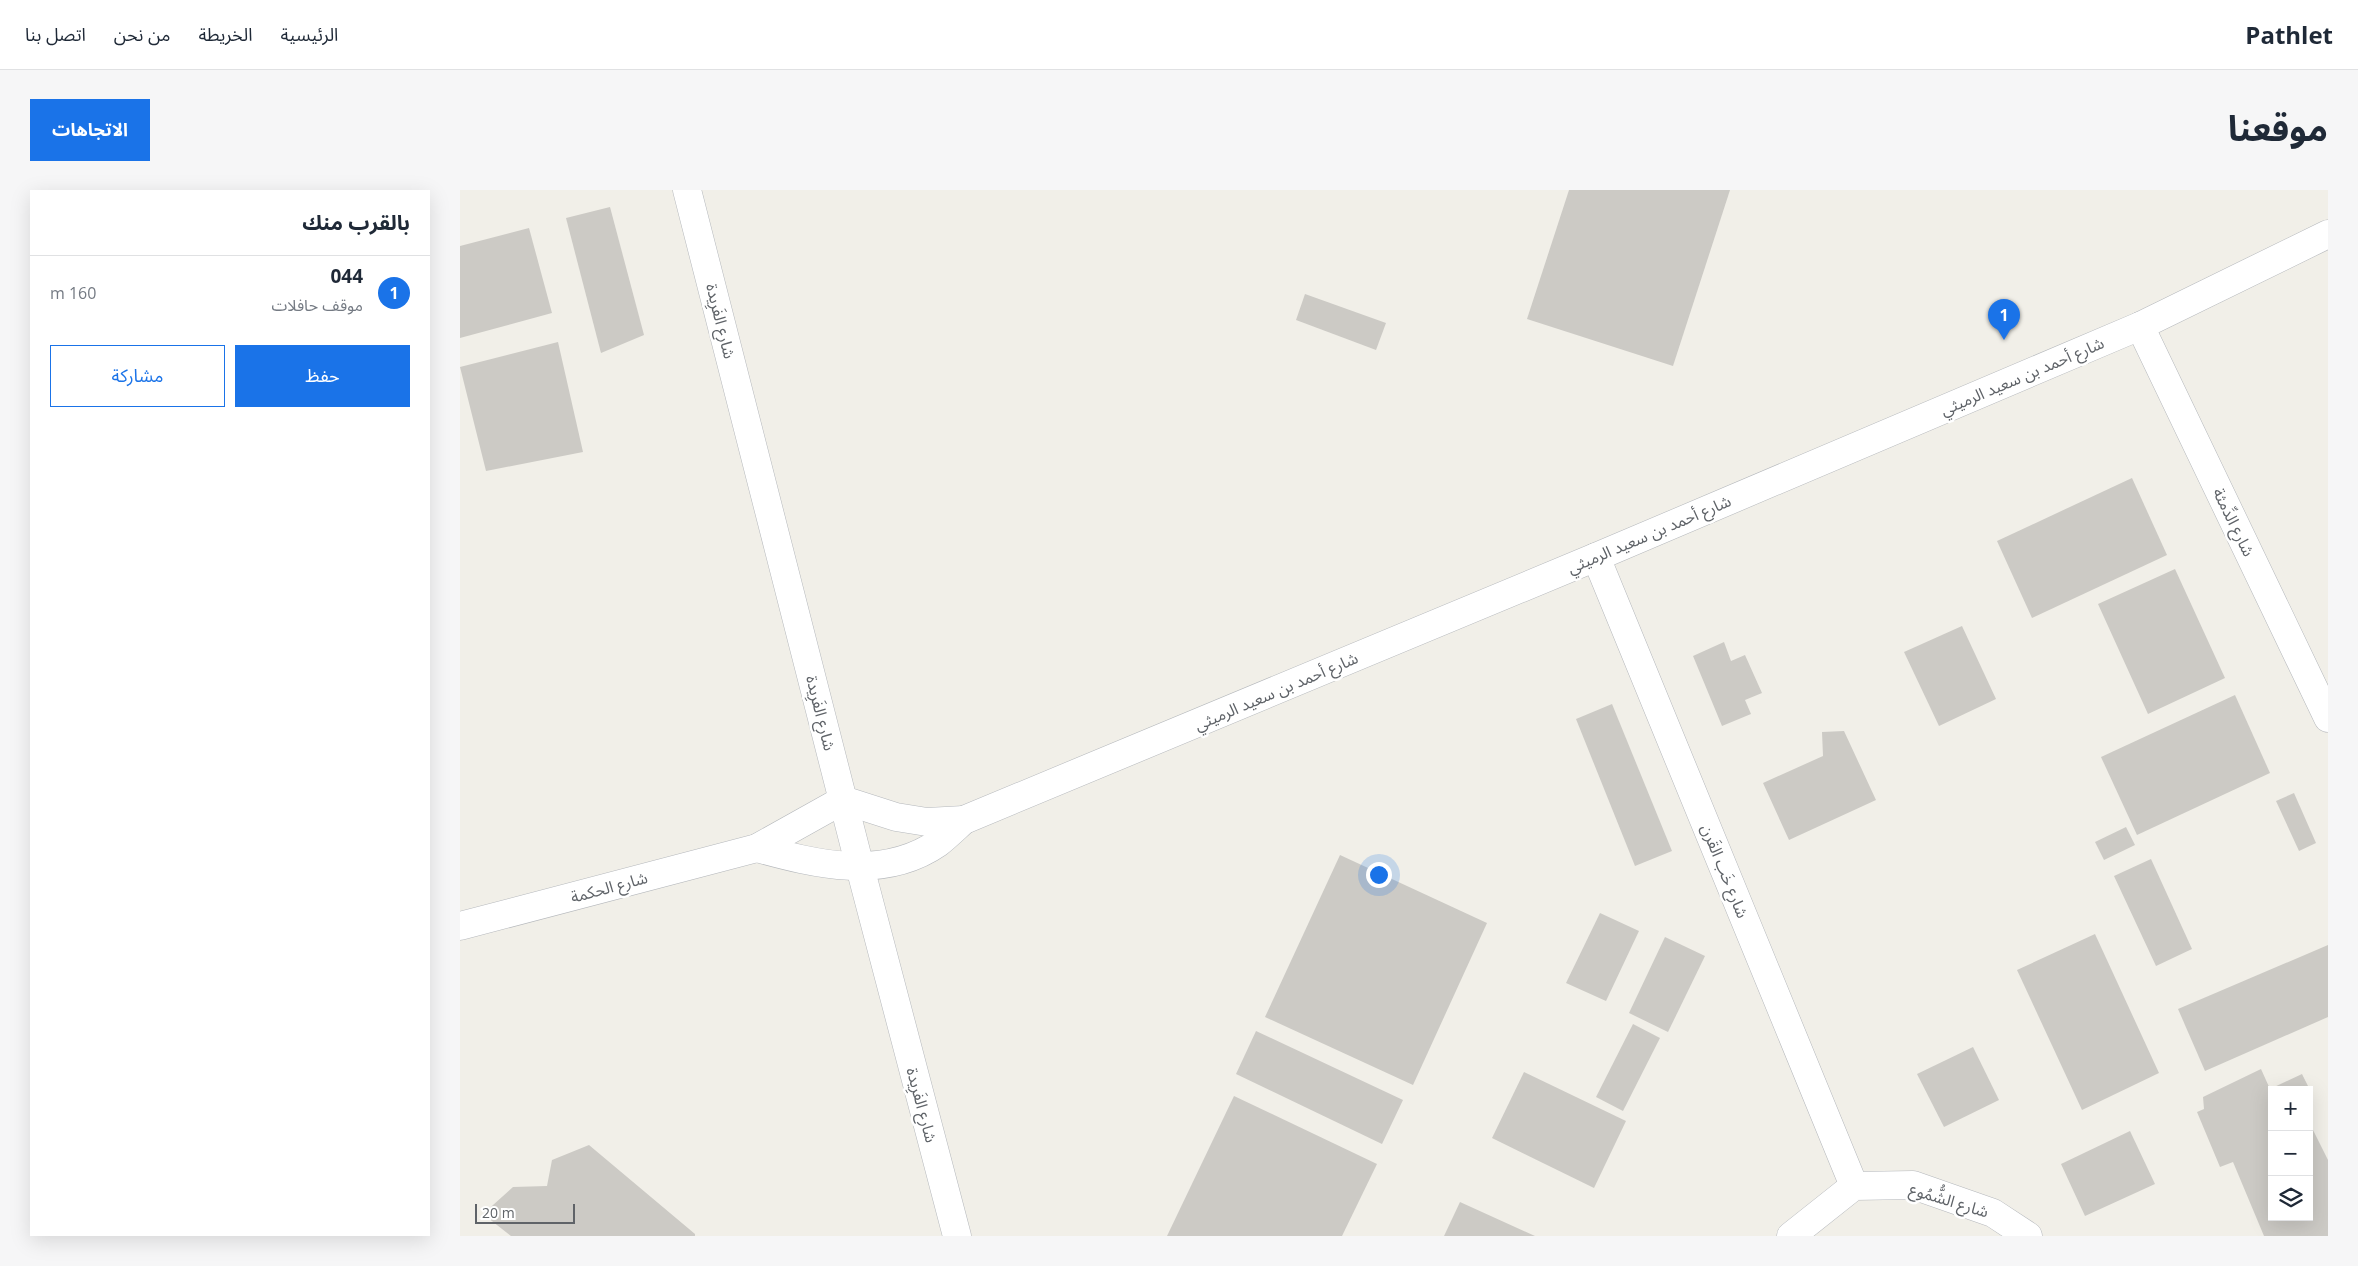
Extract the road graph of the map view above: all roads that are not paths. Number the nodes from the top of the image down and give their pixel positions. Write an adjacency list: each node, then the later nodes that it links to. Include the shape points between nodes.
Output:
1 (687, 190): 6 (street, شارع الفَرِيدة)
2 (2328, 234): 3 (street, شارع أحمد بن سعيد الرميثي)
3 (2140, 326): 4 (street, شارع أحمد بن سعيد الرميثي); 5 (street, شارع الدِّمثة)
4 (1596, 557): 7 (street, شارع أحمد بن سعيد الرميثي); 11 (street, شارع خَب القَرن)
5 (2328, 718)
6 (843, 800): 7 (street, شارع أحمد بن سعيد الرميثي, via 919,821); 8 (street, شارع الحكمة); 9 (street, شارع الفَرِيدة)
7 (964, 820): 9 (street, شارع أحمد بن سعيد الرميثي, via 937,843 912,856)
8 (757, 848): 9 (street, via 800,860); 10 (street, شارع الحكمة)
9 (860, 867): 12 (street, شارع الفَرِيدة)
10 (460, 926)
11 (1854, 1186): 13 (street); 14 (street, شارع الشُّمُوع, via 1913,1186 1993,1213)
12 (957, 1236)
13 (1791, 1236)
14 (2028, 1236)

